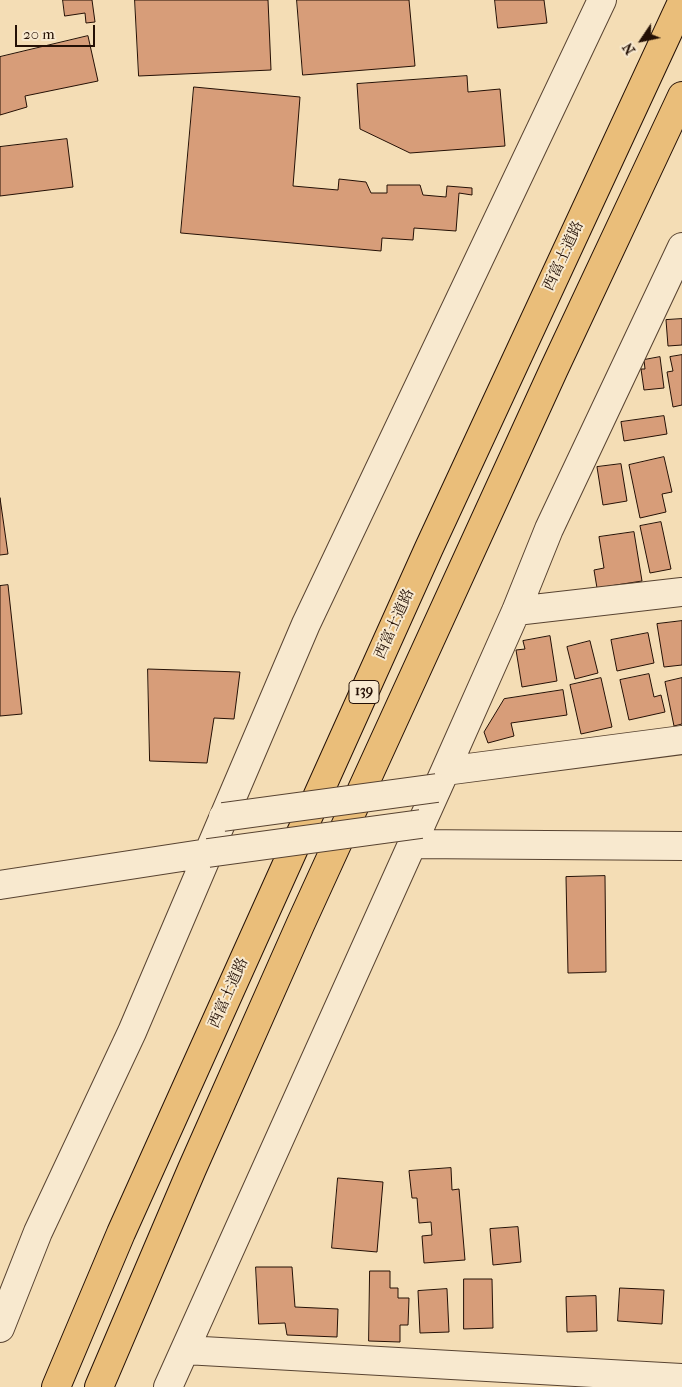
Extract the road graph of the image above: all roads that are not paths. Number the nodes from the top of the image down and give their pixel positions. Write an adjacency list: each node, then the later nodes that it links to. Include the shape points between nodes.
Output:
1 (602, 0): 10 (street, via 306,624)
2 (682, 2): 18 (highway, 西富士道路 / 139, via 425,557 121,1234)
3 (682, 96): 19 (highway, 139, via 301,924)
4 (682, 247): 5 (street)
5 (671, 292): 7 (street, via 549,528)
6 (682, 592): 7 (street)
7 (516, 611): 9 (street)
8 (682, 740): 9 (street)
9 (441, 780): 10 (street, bridge); 11 (street)
10 (223, 816): 13 (street)
11 (416, 834): 12 (street); 13 (street, bridge); 16 (street)
12 (677, 851)
13 (208, 853): 14 (street); 15 (street, via 132,1032 38,1232)
14 (0, 884)
15 (0, 1328)
16 (185, 1350): 17 (street); 20 (street)
17 (682, 1378)
18 (56, 1387)
19 (99, 1387)
20 (168, 1387)

